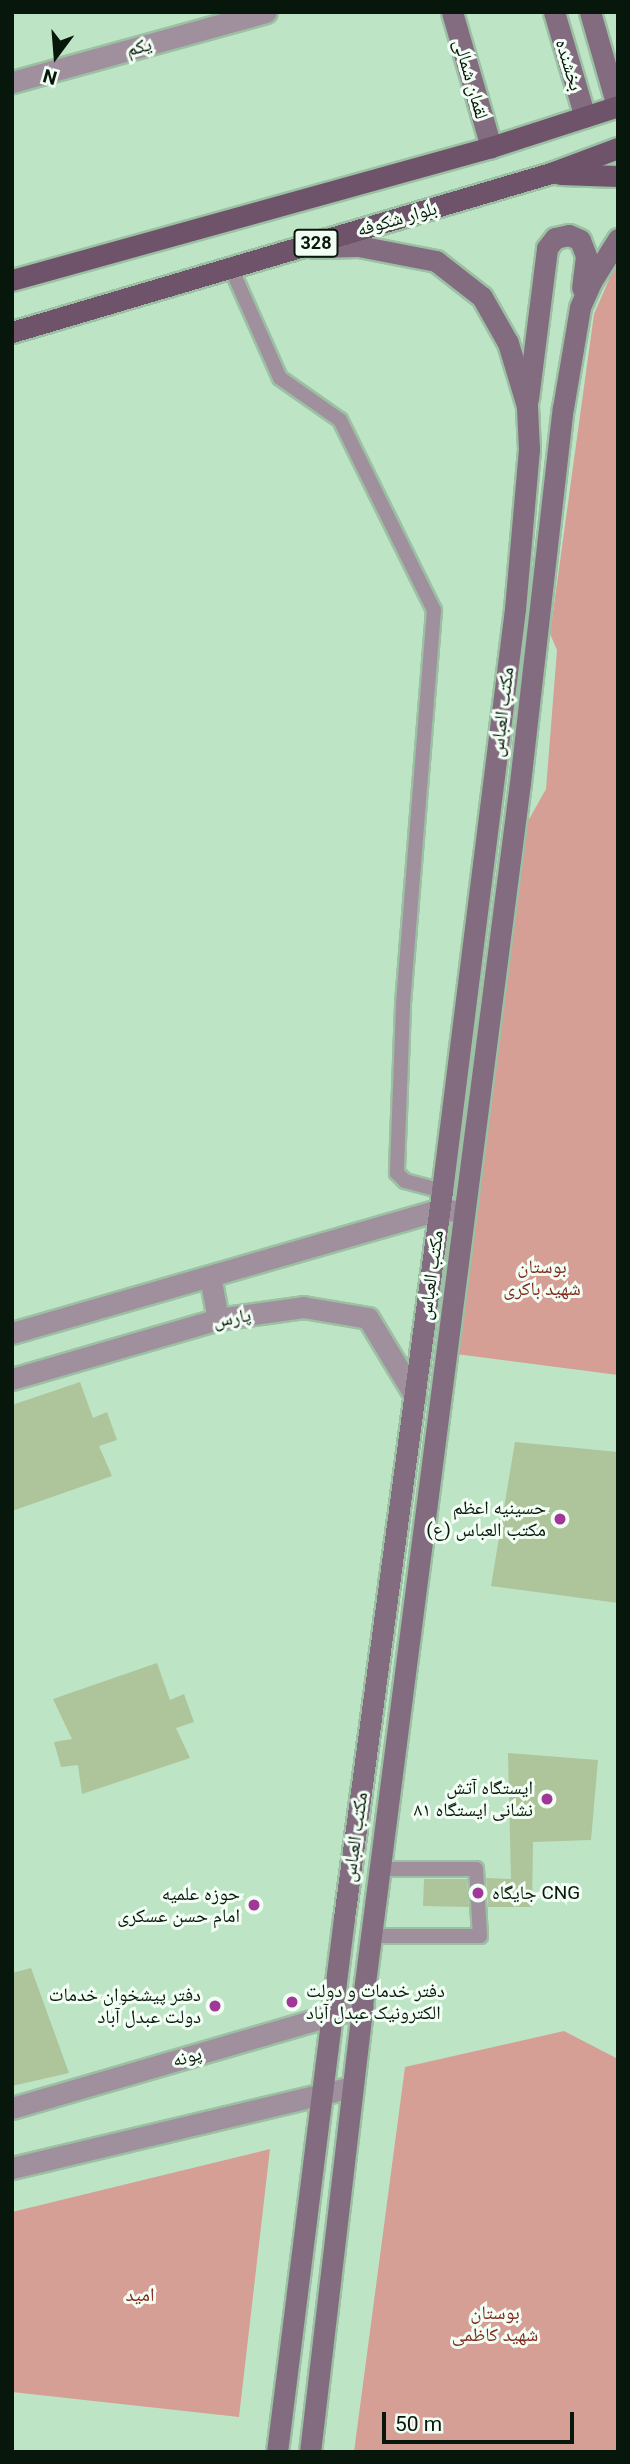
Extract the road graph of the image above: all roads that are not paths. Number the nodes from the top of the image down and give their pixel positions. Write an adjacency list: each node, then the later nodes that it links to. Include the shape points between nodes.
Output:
1 (266, 12): 5 (street, یکم)
2 (452, 12): 8 (main road, لقمان شمالی)
3 (554, 12): 7 (main road, بخشنده)
4 (590, 12): 6 (main road, بخشنده)
5 (12, 82)
6 (618, 105): 7 (main road)
7 (585, 117): 8 (main road)
8 (491, 147): 15 (main road, 328)
9 (618, 148): 10 (main road, بلوار شکوفه / 328)
10 (551, 173): 11 (main road); 13 (main road, بلوار شکوفه / 328)
11 (618, 176)
12 (618, 239): 16 (main road, مکتب العباس)
13 (302, 247): 14 (main road, بلوار شکوفه / 328); 18 (main road, مکتب العباس, via 358,246 436,261 482,297 508,343)
14 (231, 268): 17 (main road, بلوار شکوفه / 328); 19 (lane, via 280,378 340,420 434,610 403,1006 397,1173)
15 (12, 280)
16 (580, 307): 18 (main road, via 586,256 580,240 569,235 555,238 547,248); 20 (main road, مکتب العباس, via 563,408)
17 (12, 332)
18 (527, 406): 19 (main road, مکتب العباس, via 529,449 515,609)
19 (441, 1200): 20 (street); 21 (street); 25 (main road, مکتب العباس)
20 (464, 1211): 27 (main road, مکتب العباس)
21 (210, 1276): 22 (street); 23 (street)
22 (218, 1319): 24 (street, پارس); 25 (street, پارس, via 303,1307 368,1318)
23 (12, 1332)
24 (12, 1379)
25 (415, 1396): 26 (main road, مکتب العباس)
26 (358, 1819): 27 (main road); 31 (main road, مکتب العباس)
27 (386, 1822): 28 (main road, مکتب العباس)
28 (381, 1869): 29 (main road, مکتب العباس); 29 (lane, via 476,1869 480,1936)
29 (373, 1936): 30 (main road, مکتب العباس)
30 (362, 2006): 31 (street, پونه); 32 (main road, مکتب العباس)
31 (333, 2014): 33 (main road, مکتب العباس); 34 (street, پونه)
32 (353, 2087): 33 (street); 37 (main road, مکتب العباس)
33 (323, 2094): 35 (street); 36 (main road, مکتب العباس)
34 (12, 2108)
35 (12, 2168)
36 (277, 2452)
37 (310, 2452)

